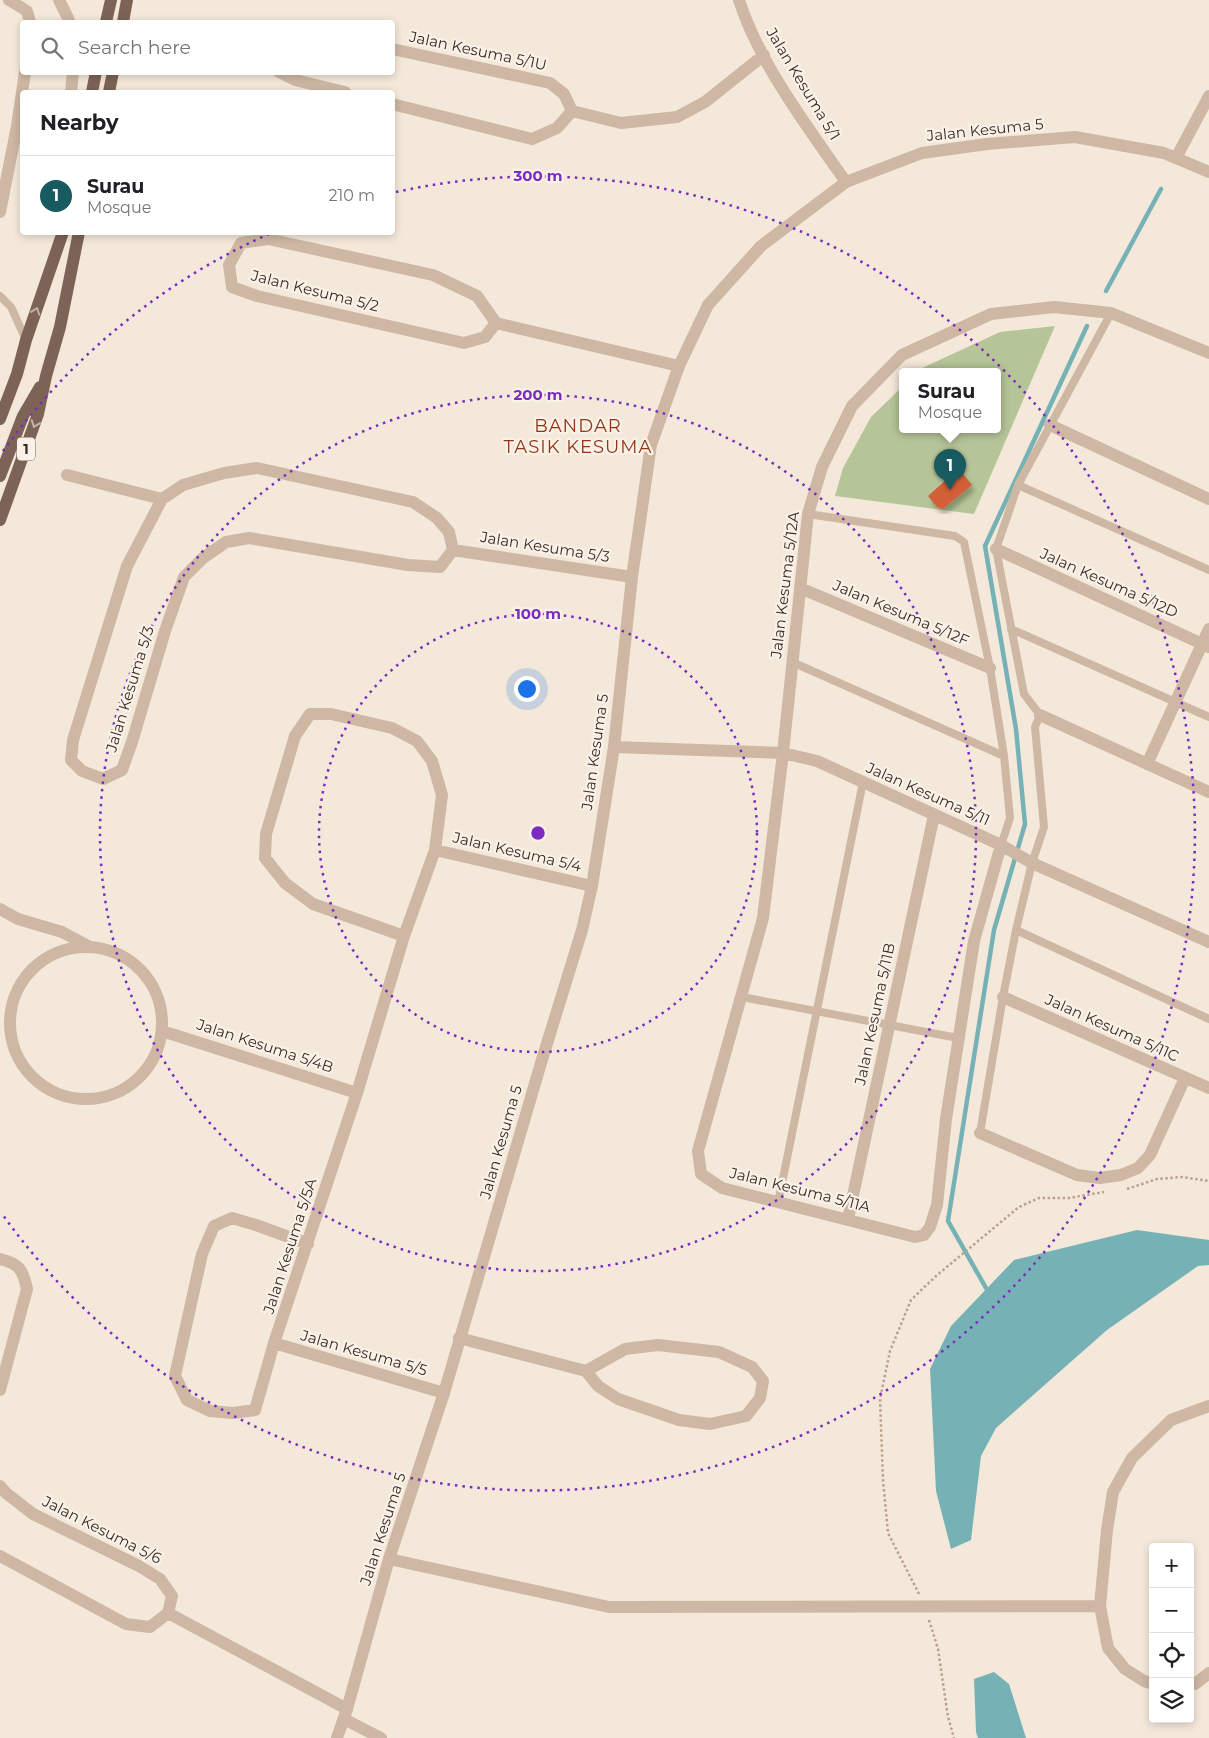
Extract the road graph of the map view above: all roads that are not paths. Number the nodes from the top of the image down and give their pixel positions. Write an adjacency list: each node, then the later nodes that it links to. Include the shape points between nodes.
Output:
1 (10, 0): 6 (street, via 27,12)
2 (59, 0): 7 (street)
3 (111, 0): 8 (main road)
4 (127, 0): 9 (main road)
5 (739, 0): 11 (street, Jalan Kesuma 5/1)
6 (29, 20)
7 (68, 20)
8 (106, 20)
9 (123, 20)
10 (395, 49): 25 (street, Jalan Kesuma 5/1U, via 550,84 564,94)
11 (764, 55): 25 (street, via 705,102 677,117 621,123); 28 (street, Jalan Kesuma 5/1, via 790,101)
12 (25, 75): 17 (street)
13 (73, 75): 18 (street)
14 (95, 75): 19 (main road)
15 (112, 75): 20 (main road)
16 (285, 75): 21 (street)
17 (23, 90)
18 (72, 90)
19 (92, 90)
20 (109, 90)
21 (337, 90)
22 (1209, 96): 26 (street)
23 (395, 105): 25 (street, via 532,139 557,128)
24 (20, 111): 29 (street)
25 (572, 112)
26 (1176, 158): 27 (street, Jalan Kesuma 5); 28 (street, Jalan Kesuma 5, via 1075,137 922,153)
27 (1209, 172)
28 (846, 182): 37 (street, Jalan Kesuma 5, via 761,246 708,305)
29 (0, 212)
30 (62, 235): 35 (main road, one-way to 30)
31 (79, 235): 39 (main road, 1, via 60,328)
32 (0, 296): 35 (lane, via 11,307)
33 (1111, 313): 36 (street, Jalan Kesuma 5/12A); 42 (lane); 48 (street, Jalan Kesuma 5/12A, via 1054,307 991,314 902,355 852,406 822,467)
34 (496, 323): 34 (street, Jalan Kesuma 5/2, via 477,296 433,275 268,239 241,242 229,265 232,287 257,296 464,343 485,338); 37 (street)
35 (26, 340): 38 (main road)
36 (1209, 353)
37 (679, 366): 53 (street, Jalan Kesuma 5, via 651,444)
38 (17, 374): 40 (main road); 41 (main road)
39 (46, 376): 44 (main road, via 23,416); 49 (main road, 1, one-way to 49, via 38,414)
40 (0, 410)
41 (0, 419)
42 (1050, 425): 45 (lane); 47 (street)
43 (67, 475): 46 (street)
44 (0, 476)
45 (1018, 485): 50 (lane); 52 (lane)
46 (162, 499): 51 (street, via 184,486 224,473 257,468 413,502 437,518 449,532); 51 (street, Jalan Kesuma 5/3, via 127,566 73,740 71,760 82,771 103,779 122,770 184,578 203,558 226,542 249,538 408,565 440,567)
47 (1209, 499)
48 (808, 514): 54 (street, Jalan Kesuma 5/12A); 59 (lane, via 955,536 964,542)
49 (0, 520)
50 (996, 549): 55 (lane); 57 (street, Jalan Kesuma 5/12D)
51 (453, 550): 53 (street, Jalan Kesuma 5/3)
52 (1209, 570)
53 (632, 577): 63 (street, Jalan Kesuma 5)
54 (800, 588): 58 (street, Jalan Kesuma 5/12A); 59 (street, Jalan Kesuma 5/12F)
55 (1011, 629): 60 (lane); 61 (lane, via 1024,694)
56 (1209, 629): 57 (street)
57 (1206, 645): 60 (street)
58 (792, 662): 64 (street, Jalan Kesuma 5/12A); 65 (lane)
59 (990, 668): 65 (lane)
60 (1176, 702): 62 (lane); 66 (street)
61 (1040, 715): 66 (street); 72 (lane, via 1035,727 1044,827)
62 (1209, 717)
63 (614, 747): 64 (street, Jalan Kesuma 5/11); 73 (street, Jalan Kesuma 5)
64 (783, 753): 67 (street, Jalan Kesuma 5/11, via 817,761); 79 (street, Jalan Kesuma 5/11A, via 763,918)
65 (1004, 756): 71 (lane)
66 (1148, 764): 68 (street)
67 (863, 782): 69 (street, Jalan Kesuma 5/11); 81 (lane)
68 (1209, 792)
69 (934, 815): 71 (street, Jalan Kesuma 5/11); 83 (street, Jalan Kesuma 5/11B)
70 (435, 850): 73 (street, Jalan Kesuma 5/4); 76 (street, Jalan Kesuma 5/5A); 76 (street, Jalan Kesuma 5/5A, via 442,795 432,761 417,741 392,728 331,714 310,714 295,736 266,834 265,858 285,884 313,904)
71 (1011, 851): 72 (street, Jalan Kesuma 5/11); 85 (street, Jalan Kesuma 5/11A, via 974,941)
72 (1032, 864): 75 (lane); 77 (street, Jalan Kesuma 5/11)
73 (592, 886): 94 (street, Jalan Kesuma 5, via 582,930)
74 (0, 909): 78 (street, via 18,919 62,932)
75 (1016, 930): 80 (lane); 82 (lane)
76 (404, 936): 88 (street, Jalan Kesuma 5/5A)
77 (1208, 940)
78 (90, 947): 84 (street, via 114,952 135,965 151,984 161,1006); 84 (street, via 66,950 44,959 25,976 13,997 9,1023 13,1048 26,1071 45,1088 69,1098 95,1100 120,1092 141,1077 156,1056)
79 (742, 996): 81 (lane); 90 (street, Jalan Kesuma 5/11A, via 698,1151 701,1174 722,1188)
80 (1003, 997): 86 (street, Jalan Kesuma 5/11C); 89 (lane)
81 (817, 1011): 83 (lane); 90 (lane)
82 (1209, 1019)
83 (889, 1025): 85 (lane); 91 (street, Jalan Kesuma 5/11B)
84 (162, 1031): 88 (street, Jalan Kesuma 5/4B)
85 (958, 1038): 91 (street, Jalan Kesuma 5/11A, via 937,1204 930,1227 924,1235 915,1237)
86 (1185, 1078): 87 (street, Jalan Kesuma 5/11C); 89 (street, via 1150,1155 1138,1168 1121,1175 1100,1178 1077,1176)
87 (1209, 1088)
88 (357, 1093): 92 (street, Jalan Kesuma 5/5A)
89 (980, 1133)
90 (778, 1203): 91 (street, Jalan Kesuma 5/11A)
91 (848, 1220)
92 (308, 1244): 95 (street, Jalan Kesuma 5/5A); 95 (street, Jalan Kesuma 5/5A, via 232,1218 214,1226 202,1254 175,1376 187,1400 210,1411 233,1413 255,1410)
93 (0, 1259): 97 (street, via 12,1261 24,1273 27,1289)
94 (459, 1338): 96 (street); 98 (street, Jalan Kesuma 5)
95 (274, 1344): 98 (street, Jalan Kesuma 5/5)
96 (586, 1371): 96 (street, via 625,1349 658,1345 719,1352 752,1367 762,1381 760,1398 746,1416 710,1424 679,1420 618,1399 598,1386)
97 (0, 1390)
98 (444, 1393): 102 (street, Jalan Kesuma 5)
99 (1209, 1406): 103 (street, via 1171,1420 1132,1458 1113,1492 1106,1530)
100 (0, 1486): 104 (street, Jalan Kesuma 5/6, via 33,1514 160,1579 172,1596)
101 (0, 1556): 104 (street, via 126,1624 150,1627)
102 (389, 1559): 103 (street, via 609,1607); 108 (street, Jalan Kesuma 5)
103 (1100, 1606): 106 (street, via 1108,1648 1125,1669)
104 (168, 1613): 108 (street)
105 (1209, 1673): 107 (street)
106 (1149, 1683)
107 (1194, 1684)
108 (345, 1714): 109 (street, Jalan Kesuma 5); 110 (street)
109 (337, 1738)
110 (381, 1738)

